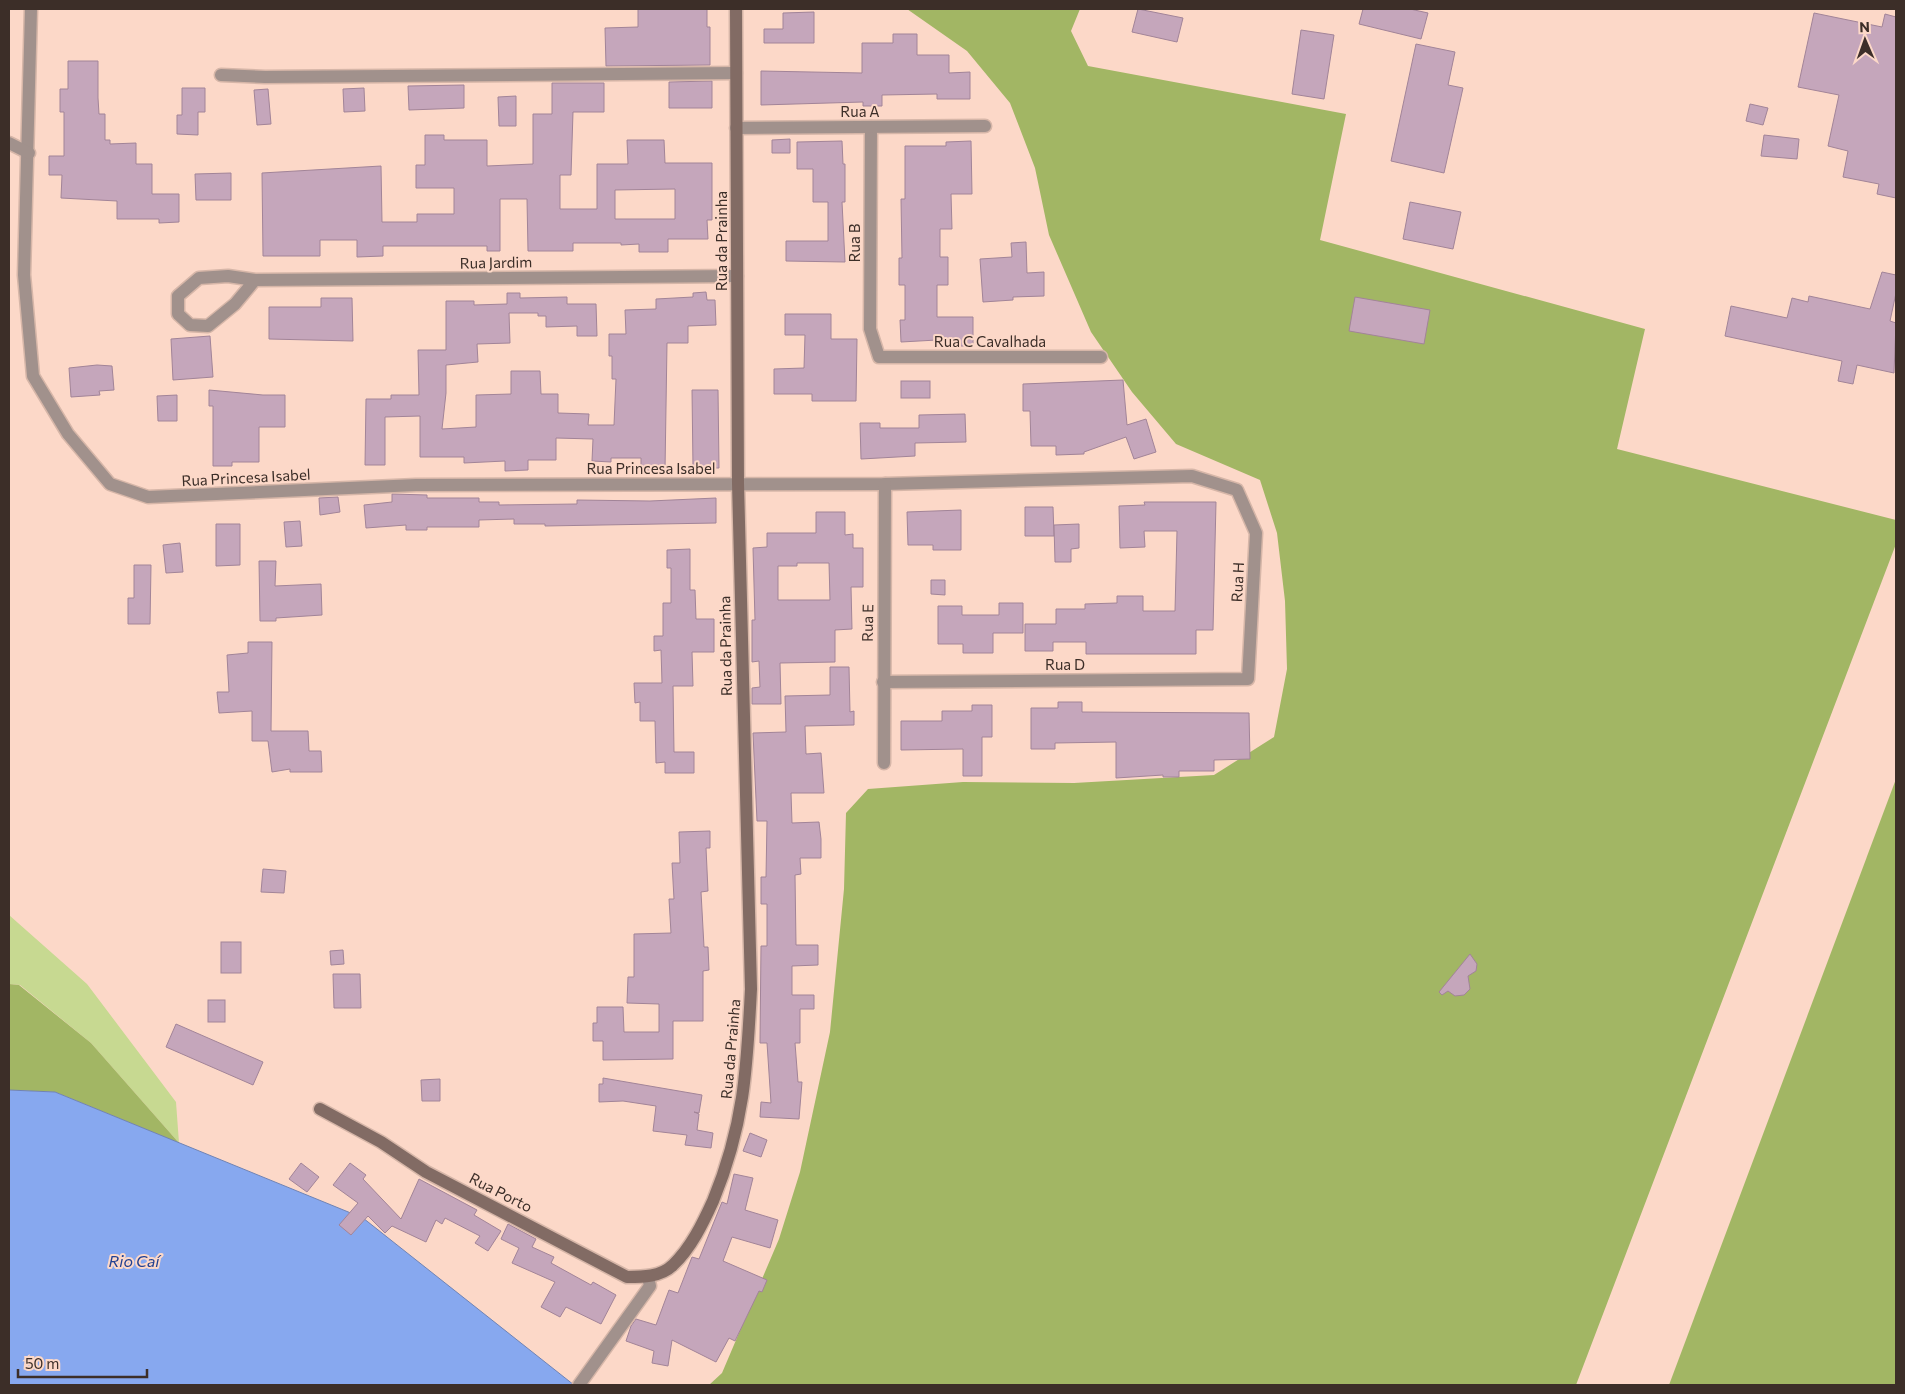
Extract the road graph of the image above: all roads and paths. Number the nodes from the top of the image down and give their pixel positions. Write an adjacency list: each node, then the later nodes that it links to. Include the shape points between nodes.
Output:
1 (31, 9): 9 (street, Rua Princesa Isabel)
2 (736, 9): 3 (street, Rua da Prainha)
3 (736, 73): 4 (street); 7 (street, Rua da Prainha)
4 (221, 75)
5 (985, 126): 6 (street, Rua A)
6 (871, 127): 7 (street, Rua A); 12 (street, Rua B, via 870,329)
7 (736, 128): 10 (street, Rua da Prainha)
8 (9, 143): 9 (street)
9 (29, 153): 14 (street, Rua Princesa Isabel, via 24,274 33,376 68,434 110,484 148,497 416,485)
10 (737, 276): 11 (street, Rua Jardim); 14 (street, Rua da Prainha)
11 (255, 280): 11 (street, Rua Jardim, via 228,276 198,278 178,296 178,314 190,325 208,326 235,304)
12 (880, 357): 13 (street, Rua C Cavalhada)
13 (1101, 357)
14 (738, 483): 15 (street, Rua Princesa Isabel); 20 (street, Rua da Prainha, via 751,989 747,1072 728,1166 702,1225 672,1266)
15 (885, 484): 16 (street, Rua H, via 1192,476 1237,490 1256,533); 17 (street, Rua E)
16 (1248, 680): 17 (street, Rua D)
17 (883, 682): 18 (street, Rua E)
18 (884, 763)
19 (320, 1109): 20 (street, Rua Porto, via 381,1142 426,1172 627,1276)
20 (648, 1277): 21 (street, via 650,1286)
21 (579, 1385)

